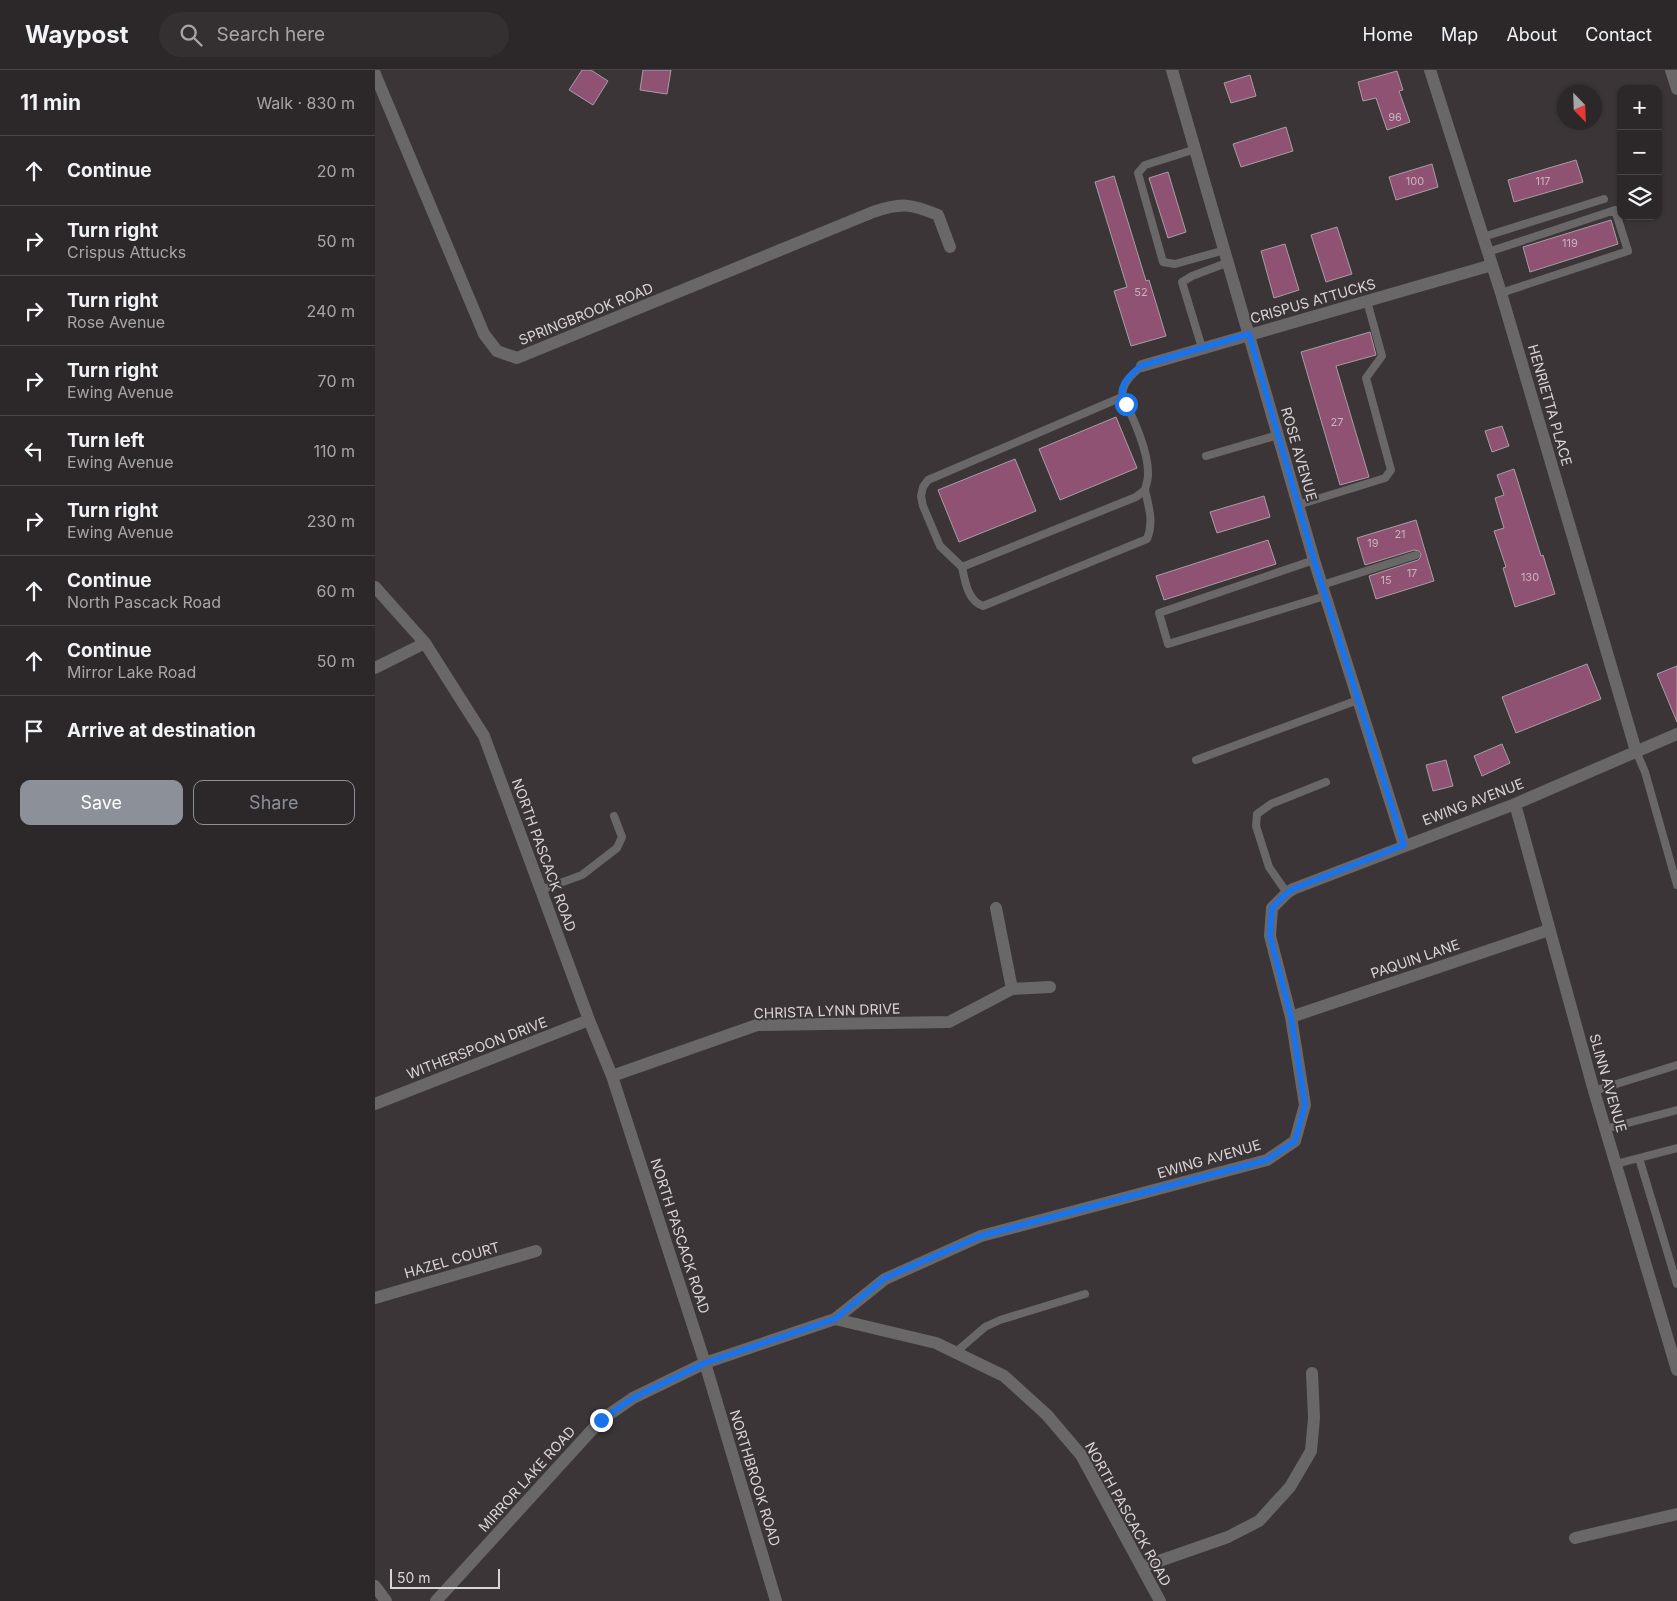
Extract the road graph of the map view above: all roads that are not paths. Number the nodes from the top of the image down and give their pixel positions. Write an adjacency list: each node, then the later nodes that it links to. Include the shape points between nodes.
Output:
1 (1172, 70): 4 (street, ROSE AVENUE)
2 (1430, 70): 6 (street, HENRIETTA PLACE)
3 (375, 74): 7 (street, SPRINGBROOK ROAD, via 484,334 497,351 517,358 894,205 916,206 939,215)
4 (1196, 150): 9 (street, ROSE AVENUE); 9 (lane, via 1145,165 1138,173 1163,262 1175,264)
5 (1604, 198): 6 (lane)
6 (1483, 237): 8 (street, HENRIETTA PLACE)
7 (950, 247)
8 (1488, 252): 10 (street, HENRIETTA PLACE); 11 (lane, via 1615,210 1623,235 1628,251)
9 (1227, 256): 13 (street, ROSE AVENUE); 14 (lane, via 1182,282)
10 (1492, 265): 11 (street, HENRIETTA PLACE); 12 (street, CRISPUS ATTUCKS)
11 (1501, 293): 30 (street, HENRIETTA PLACE)
12 (1367, 301): 13 (street, CRISPUS ATTUCKS); 20 (lane, via 1382,356 1366,378 1391,470 1385,478)
13 (1249, 334): 14 (street, CRISPUS ATTUCKS); 17 (street, ROSE AVENUE)
14 (1202, 348): 15 (street, CRISPUS ATTUCKS)
15 (1141, 366): 16 (lane, via 1122,387)
16 (1121, 397): 19 (lane, via 1147,460); 23 (lane, via 928,480 921,496 923,506 940,546)
17 (1278, 435): 18 (lane); 20 (street, ROSE AVENUE)
18 (1207, 456)
19 (1145, 490): 23 (lane, via 1136,497); 23 (lane, via 1152,520 1147,539 983,606 970,596)
20 (1298, 505): 22 (street, ROSE AVENUE)
21 (1416, 555): 25 (lane)
22 (1314, 560): 25 (street, ROSE AVENUE); 25 (lane, via 1159,613 1168,644)
23 (962, 567)
24 (375, 587): 26 (street, NORTH PASCACK ROAD)
25 (1324, 590): 28 (street, ROSE AVENUE)
26 (425, 643): 27 (street); 37 (street, NORTH PASCACK ROAD, via 484,736)
27 (375, 668)
28 (1358, 700): 31 (lane); 35 (street, ROSE AVENUE)
29 (1676, 737): 30 (street, EWING AVENUE)
30 (1636, 751): 33 (street, EWING AVENUE); 36 (lane)
31 (1196, 760)
32 (1326, 782): 38 (lane, via 1271,804 1257,814 1256,826 1269,867)
33 (1515, 804): 35 (street, EWING AVENUE); 40 (street, SLINN AVENUE)
34 (614, 816): 37 (lane, via 622,837 617,848 582,876)
35 (1404, 845): 38 (street, EWING AVENUE)
36 (1677, 884)
37 (541, 890): 44 (street, NORTH PASCACK ROAD)
38 (1287, 893): 43 (street, EWING AVENUE, via 1272,908 1270,936)
39 (995, 908): 42 (street)
40 (1549, 930): 43 (street, PAQUIN LANE); 47 (street, SLINN AVENUE)
41 (1050, 987): 42 (street, CHRISTA LYNN DRIVE)
42 (1013, 989): 46 (street, CHRISTA LYNN DRIVE, via 949,1022 757,1025)
43 (1291, 1017): 58 (street, EWING AVENUE, via 1305,1105 1295,1141 1267,1160 981,1236 885,1278)
44 (589, 1020): 46 (street, NORTH PASCACK ROAD); 48 (street, WITHERSPOON DRIVE)
45 (1677, 1065): 47 (lane)
46 (613, 1076): 60 (street, NORTH PASCACK ROAD)
47 (1594, 1091): 50 (street, SLINN AVENUE)
48 (375, 1104)
49 (1677, 1110): 50 (lane)
50 (1605, 1129): 53 (street, SLINN AVENUE)
51 (1677, 1148): 52 (lane)
52 (1639, 1158): 53 (lane); 55 (lane)
53 (1615, 1164): 61 (street, SLINN AVENUE)
54 (536, 1251): 57 (street, HAZEL COURT)
55 (1677, 1284)
56 (1085, 1294): 59 (lane, via 985,1326)
57 (375, 1298)
58 (835, 1319): 59 (street, NORTH PASCACK ROAD, via 937,1343); 60 (street)
59 (956, 1352): 65 (street, NORTH PASCACK ROAD, via 1004,1376 1047,1415 1081,1455)
60 (705, 1363): 68 (street, MIRROR LAKE ROAD, via 633,1398 601,1420); 69 (street, NORTHBROOK ROAD)
61 (1677, 1370)
62 (1312, 1373): 65 (street, via 1314,1418 1311,1451 1290,1487 1259,1521 1228,1537)
63 (1677, 1514): 64 (street)
64 (1575, 1538)
65 (1142, 1567): 70 (street, NORTH PASCACK ROAD)
66 (375, 1586): 67 (street)
67 (386, 1601)
68 (436, 1601)
69 (776, 1601)
70 (1160, 1601)

